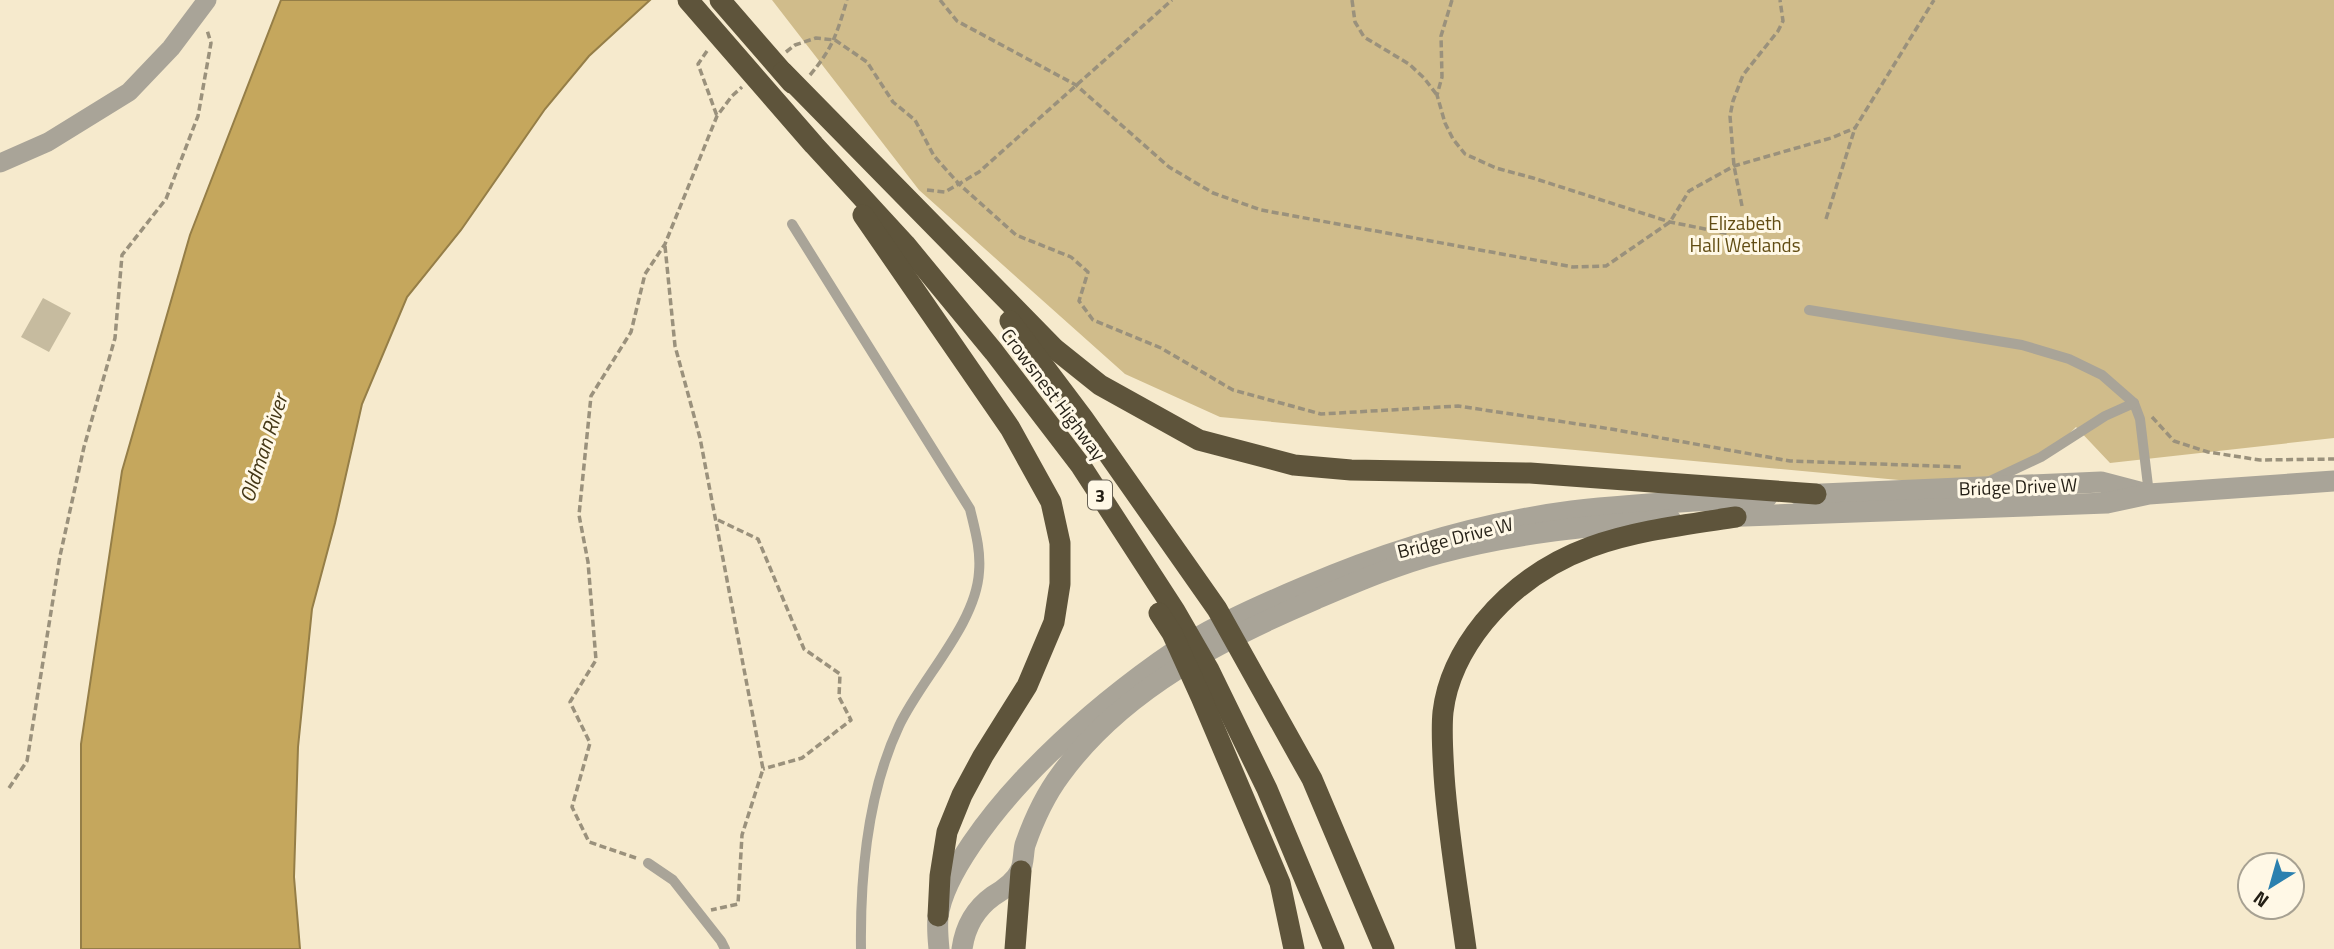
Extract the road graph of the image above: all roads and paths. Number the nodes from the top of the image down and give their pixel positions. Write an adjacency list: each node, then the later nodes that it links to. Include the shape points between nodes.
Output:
1 (688, 0): 18 (highway, Crowsnest Highway / 3)
2 (720, 0): 12 (highway, 3)
3 (847, 0): 11 (path)
4 (940, 0): 14 (path, via 957,21)
5 (1172, 0): 14 (path)
6 (1352, 0): 16 (path, via 1354,22 1364,37 1409,64)
7 (1452, 0): 16 (path, via 1441,36 1442,77)
8 (1780, 0): 20 (path, via 1783,22 1743,75 1732,101)
9 (1934, 0): 17 (path)
10 (205, 5): 19 (street, via 129,92 48,142); 43 (path, via 211,43 198,116 166,199 122,255 115,338 60,556 27,761)
11 (835, 40): 12 (path, via 816,38 795,45); 13 (path); 21 (path, via 867,62)
12 (783, 63): 36 (highway, via 1055,349 1100,385 1199,440 1294,465 1351,470 1531,474); 55 (highway, Crowsnest Highway / 3, via 1034,351 1217,609 1312,779)
13 (806, 79)
14 (1076, 85): 21 (path, via 979,172); 25 (path, via 1169,167 1213,193 1261,210 1573,267 1606,266)
15 (742, 87): 28 (path, via 717,116)
16 (1437, 96): 25 (path, via 1453,139 1478,162)
17 (1855, 128): 20 (path); 24 (path)
18 (814, 145): 32 (highway, Crowsnest Highway / 3, via 905,244); 47 (highway, via 1010,428 1051,502 1060,543 1054,622 1027,686 983,756 947,832)
19 (0, 163)
20 (1734, 166): 23 (path); 25 (path, via 1689,191)
21 (959, 184): 22 (path, via 945,192); 34 (path, via 1016,235 1071,257 1088,272 1079,301 1093,320 1161,348 1233,390 1321,414 1458,406 1790,461)
22 (919, 190)
23 (1742, 206)
24 (1826, 219)
25 (1670, 222): 27 (path)
26 (792, 224): 49 (lane, via 970,509 978,543 979,573 972,605 899,725 882,771 870,816)
27 (1730, 234)
28 (665, 244): 39 (path, via 675,346); 44 (path, via 645,274 631,332 591,396 579,515 596,660 570,702 590,743 572,807 589,842)
29 (1809, 310): 30 (lane, via 2022,345 2102,375)
30 (2134, 403): 31 (lane); 34 (lane, via 2041,457)
31 (2140, 419): 33 (path, via 2153,417 2174,441 2207,452 2260,460); 37 (lane)
32 (1047, 421): 53 (highway, via 1178,646 1280,883); 54 (highway, Crowsnest Highway / 3, via 1082,466 1209,670 1267,789)
33 (2334, 459)
34 (1975, 478): 36 (street, Bridge Drive W); 37 (street, Bridge Drive W, via 2101,482)
35 (2334, 481): 37 (street, Bridge Drive W)
36 (1816, 494): 40 (street, Bridge Drive W, via 1634,505 1468,530 1364,561)
37 (2149, 494): 38 (street, Bridge Drive W, via 2107,503)
38 (1736, 517): 40 (street, Bridge Drive W, via 1538,532 1451,551); 56 (highway, via 1635,533 1554,562 1522,582 1470,639 1452,673 1443,712 1446,813)
39 (717, 519): 42 (path); 42 (path, via 758,539 804,649 840,674 839,697 851,720 802,758)
40 (1268, 611): 41 (street, Bridge Drive W, via 1200,636 1160,661)
41 (1134, 690): 45 (street, Bridge Drive W, via 1059,775 1025,846); 47 (street, Bridge Drive W, via 1050,750 1012,792 961,863)
42 (763, 769): 46 (path, via 742,835 738,904)
43 (9, 788)
44 (648, 863): 46 (lane, via 673,880)
45 (1021, 871): 51 (street, via 976,912); 52 (highway)
46 (699, 912): 48 (lane)
47 (938, 916): 50 (street, Bridge Drive W)
48 (725, 949)
49 (861, 949)
50 (939, 949)
51 (962, 949)
52 (1015, 949)
53 (1294, 949)
54 (1334, 949)
55 (1384, 949)
56 (1466, 949)

